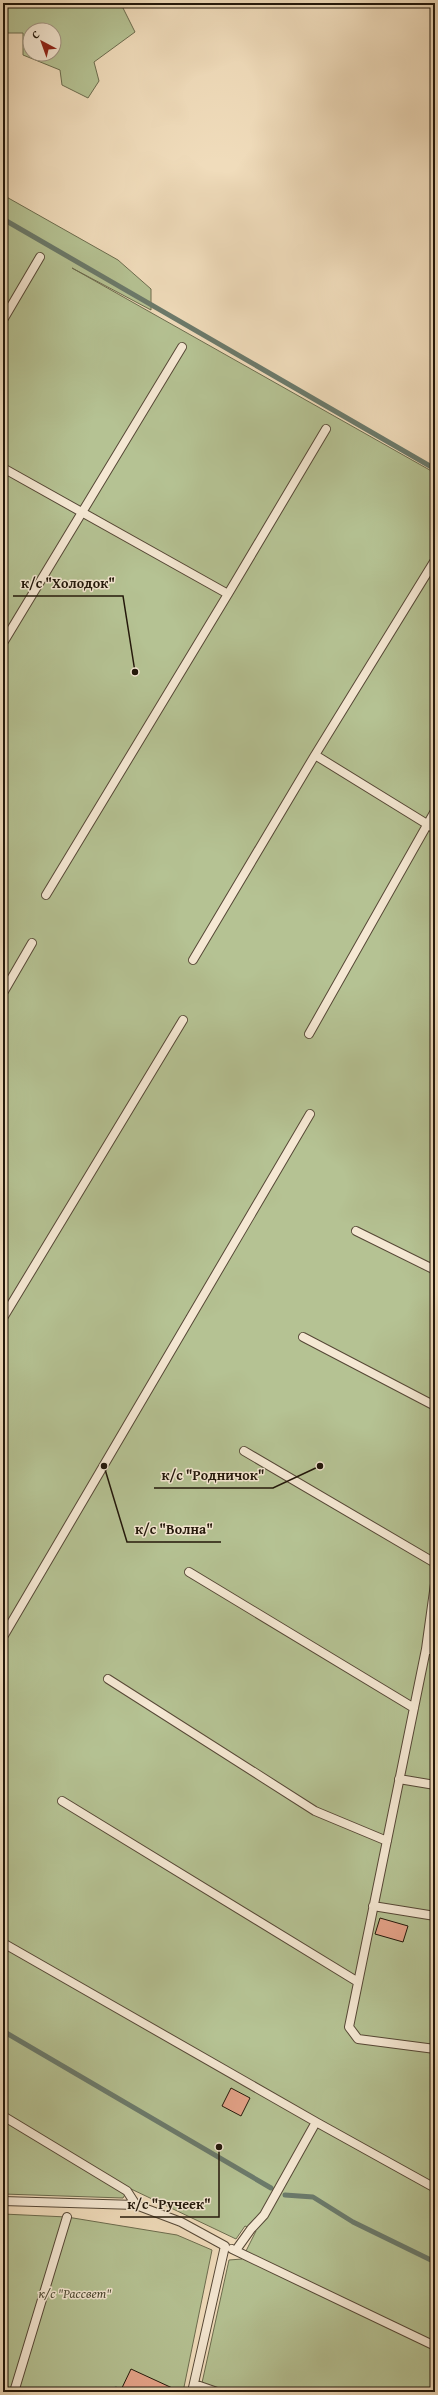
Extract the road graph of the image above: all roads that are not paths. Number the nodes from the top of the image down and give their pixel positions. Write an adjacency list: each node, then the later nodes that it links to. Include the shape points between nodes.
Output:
1 (40, 257): 2 (lane)
2 (3, 320)
3 (182, 347): 6 (lane)
4 (326, 429): 8 (lane)
5 (3, 468): 6 (lane)
6 (81, 512): 8 (lane); 9 (lane)
7 (435, 560): 10 (lane)
8 (228, 594): 14 (lane)
9 (3, 643)
10 (315, 755): 12 (lane); 16 (lane)
11 (435, 811): 12 (lane)
12 (426, 825): 13 (lane); 19 (lane)
13 (435, 829)
14 (46, 895)
15 (32, 943): 17 (lane)
16 (193, 960)
17 (3, 993)
18 (183, 1020): 23 (lane)
19 (309, 1034)
20 (310, 1114): 30 (lane)
21 (356, 1231): 22 (lane)
22 (435, 1270)
23 (3, 1318)
24 (302, 1337): 25 (lane)
25 (435, 1406)
26 (244, 1452): 27 (lane)
27 (435, 1563)
28 (189, 1572): 34 (lane)
29 (435, 1584): 31 (lane)
30 (3, 1637)
31 (426, 1649): 32 (lane); 34 (lane)
32 (435, 1651)
33 (108, 1678): 38 (lane, via 315,1811)
34 (414, 1708): 35 (lane)
35 (399, 1779): 36 (lane); 38 (lane)
36 (435, 1785)
37 (62, 1801): 42 (lane)
38 (387, 1841): 39 (lane)
39 (373, 1906): 40 (lane); 42 (lane)
40 (435, 1916)
41 (3, 1943): 45 (lane)
42 (358, 1982): 43 (lane, via 349,2027 358,2039)
43 (435, 2049)
44 (3, 2116): 48 (lane, via 127,2191)
45 (316, 2122): 46 (lane); 51 (lane, via 264,2215)
46 (435, 2188)
47 (3, 2201): 48 (lane)
48 (136, 2205): 50 (lane, via 181,2222)
49 (67, 2217): 54 (lane)
50 (225, 2246): 51 (lane); 53 (lane)
51 (236, 2250): 52 (lane)
52 (435, 2346)
53 (193, 2388): 55 (lane)
54 (14, 2392)
55 (216, 2392)

